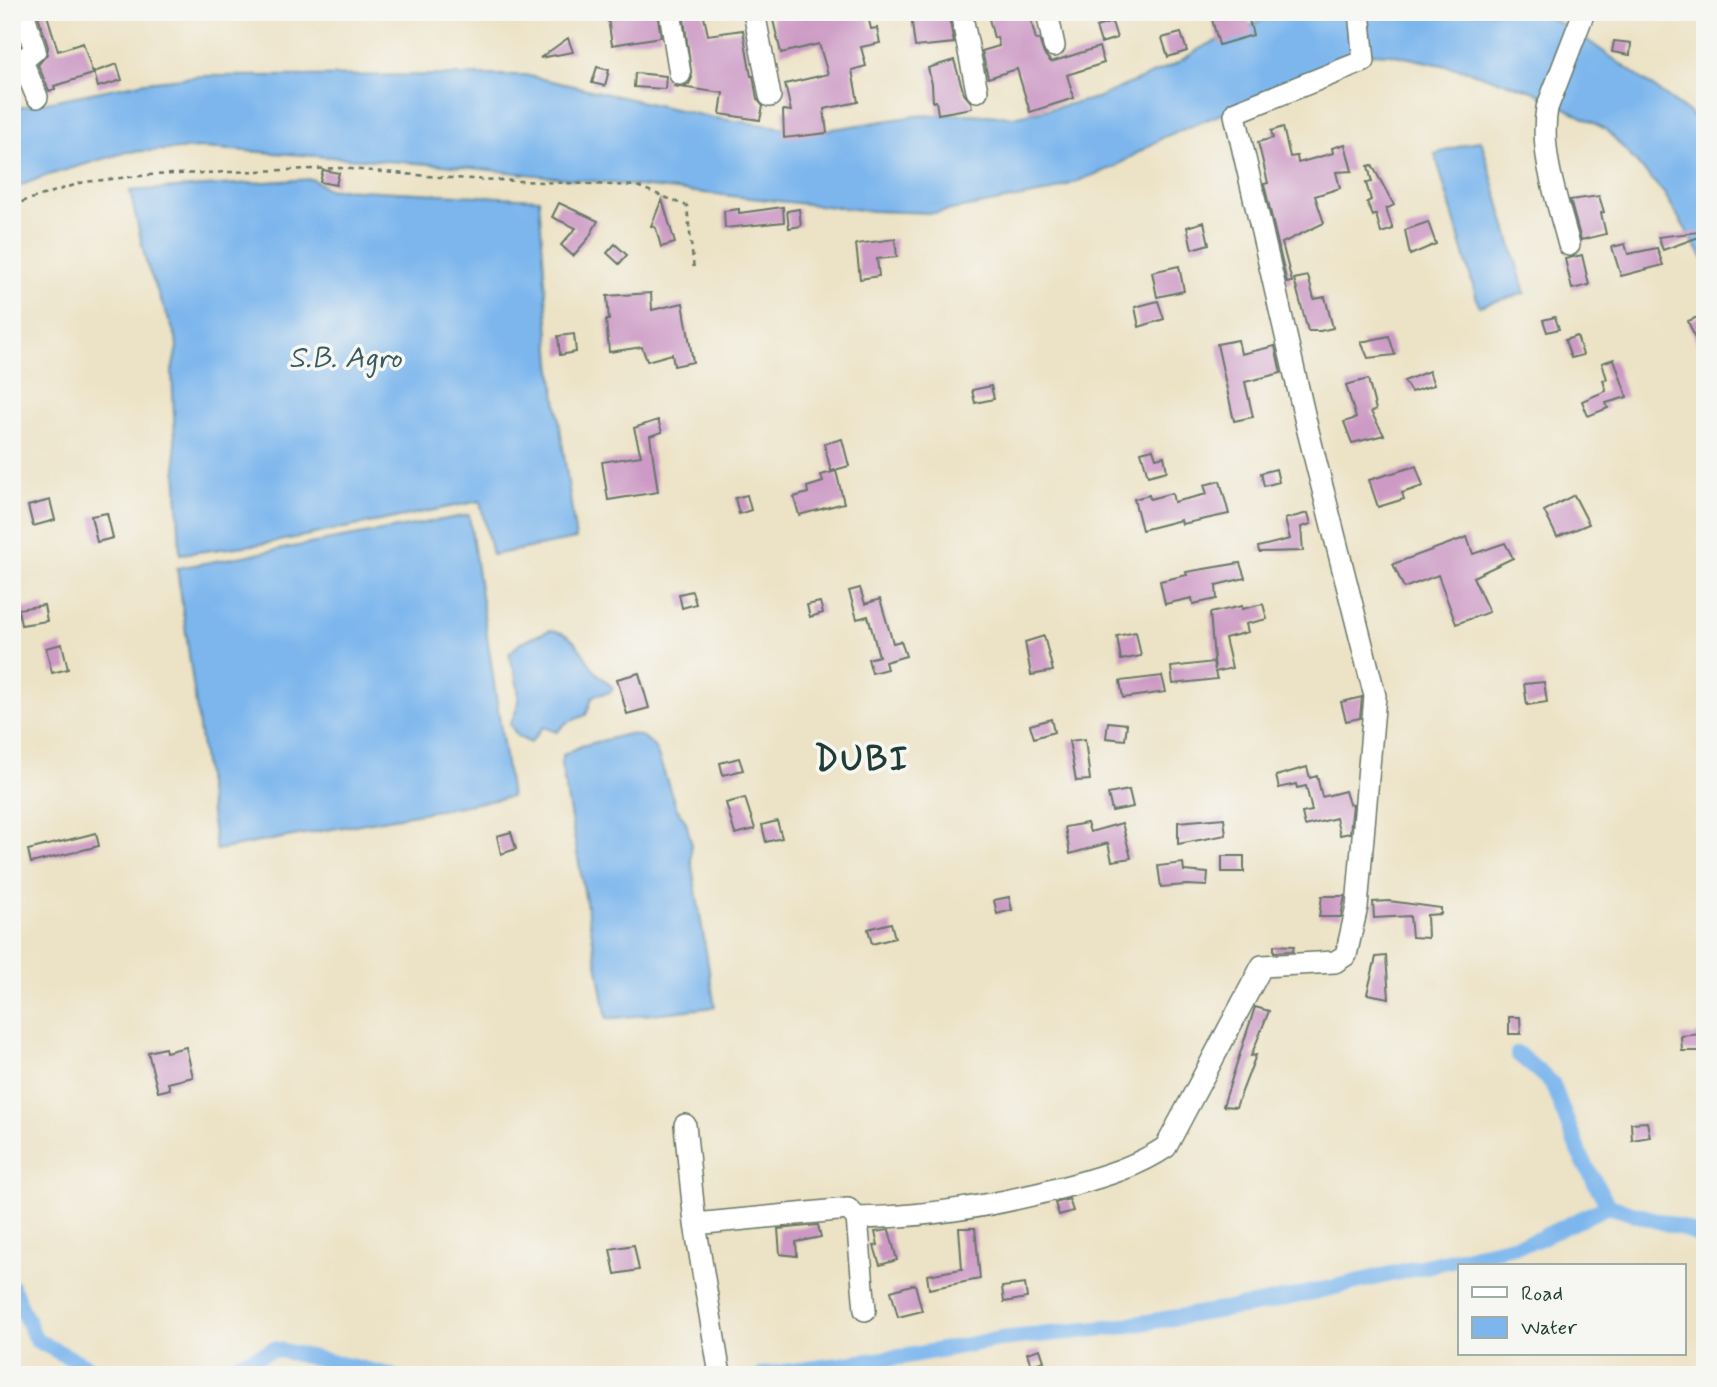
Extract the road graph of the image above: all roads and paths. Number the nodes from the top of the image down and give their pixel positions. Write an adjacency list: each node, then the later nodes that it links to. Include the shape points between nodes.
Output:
1 (23, 12): 9 (street)
2 (670, 12): 11 (street)
3 (754, 12): 13 (street)
4 (961, 12): 12 (street)
5 (1047, 12): 8 (street)
6 (1359, 12): 19 (street, via 1364,61 1235,115 1375,696 1357,906 1346,955 1335,962 1262,966 1166,1147 1147,1160 1020,1200)
7 (1582, 20): 16 (street, via 1547,108 1545,136)
8 (1055, 46)
9 (35, 50): 10 (street); 14 (street, via 22,61)
10 (12, 55)
11 (680, 74)
12 (977, 91)
13 (770, 96)
14 (37, 97)
15 (12, 205): 17 (path, via 84,182 339,168 637,186 687,206)
16 (1569, 245)
17 (694, 270)
18 (685, 1125): 20 (street)
19 (856, 1218): 20 (street, via 848,1209); 21 (street)
20 (695, 1224): 22 (street)
21 (865, 1310)
22 (720, 1375)

